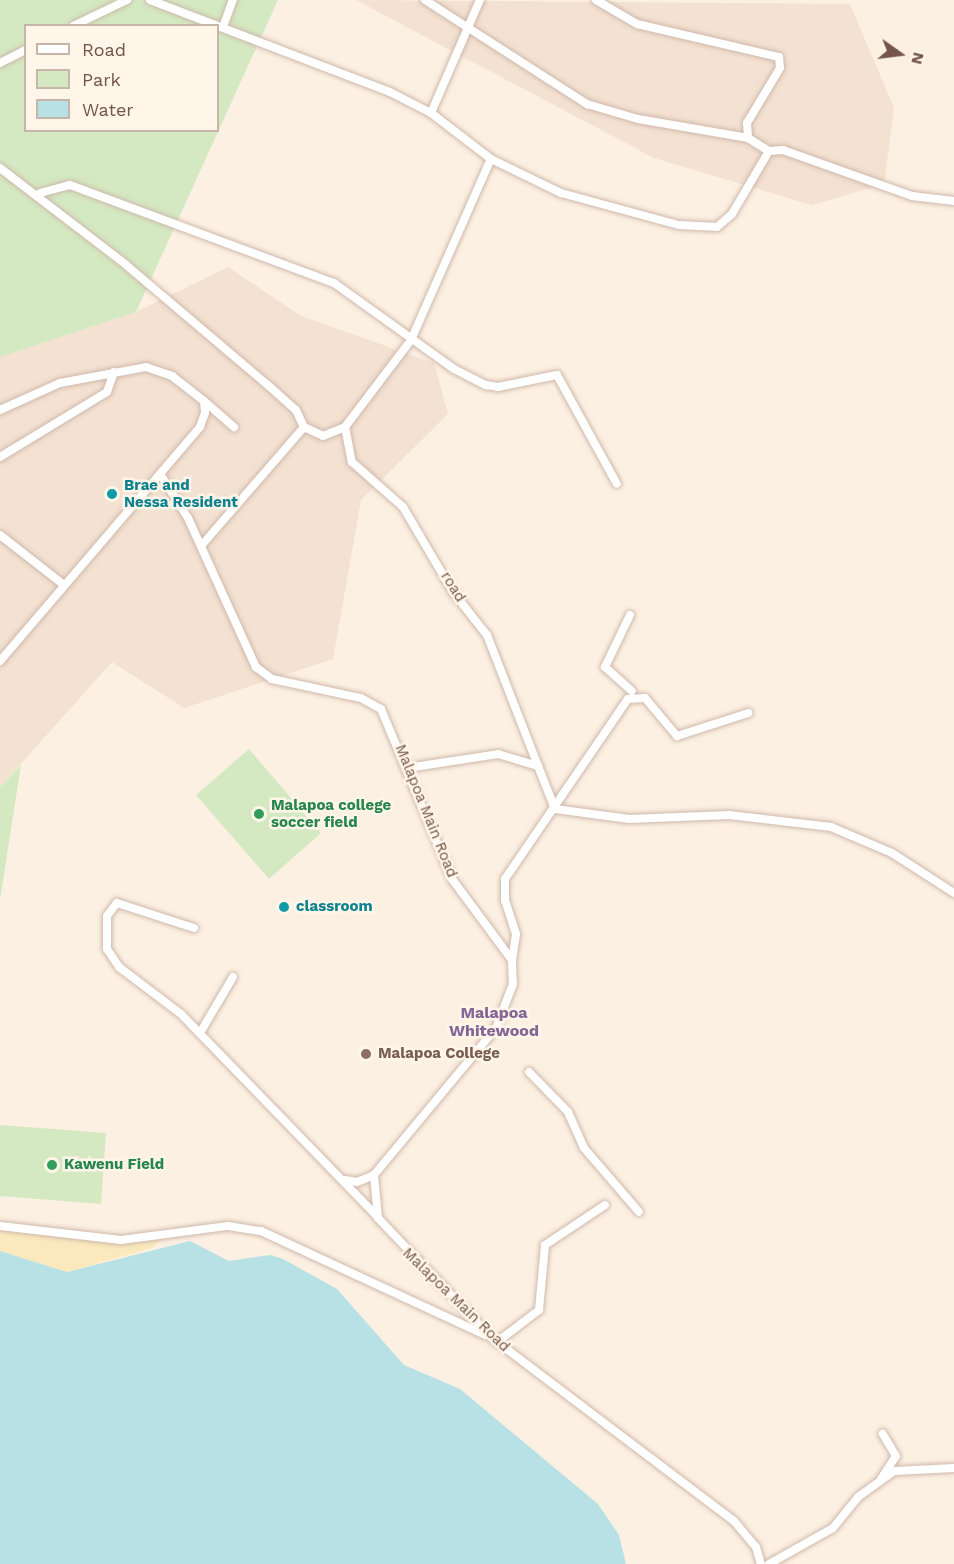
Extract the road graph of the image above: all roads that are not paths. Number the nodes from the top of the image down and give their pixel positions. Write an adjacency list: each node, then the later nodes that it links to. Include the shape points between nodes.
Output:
1 (127, 0): 7 (street)
2 (150, 0): 8 (street)
3 (233, 0): 10 (street)
4 (424, 0): 11 (street)
5 (480, 0): 11 (street)
6 (596, 0): 15 (street, via 637,24 779,57 780,68 747,123)
7 (77, 24)
8 (216, 24)
9 (219, 25): 10 (street)
10 (224, 27): 14 (street)
11 (468, 27): 14 (street); 15 (street, via 587,104 638,119)
12 (24, 51): 13 (street)
13 (0, 63)
14 (431, 113): 17 (street)
15 (747, 138): 16 (street)
16 (769, 151): 17 (street, via 732,214 717,227 699,228 561,193); 20 (street, via 783,150 912,196)
17 (491, 159): 21 (street)
18 (0, 168): 19 (street)
19 (40, 194): 21 (street, via 70,185 213,234 334,283); 26 (street, via 269,386 296,410)
20 (954, 201)
21 (411, 340): 27 (street); 30 (street, via 486,385 498,387 557,375)
22 (114, 372): 23 (street, via 163,371); 24 (street, via 60,384); 28 (street, via 107,392)
23 (204, 402): 25 (street); 29 (street, via 204,421)
24 (0, 410)
25 (234, 427)
26 (304, 427): 27 (street, via 323,436); 32 (street)
27 (345, 427): 38 (street, road, via 352,462 403,507 453,592 487,635)
28 (0, 457)
29 (160, 474): 32 (street, Malapoa Main Road); 33 (street)
30 (617, 484)
31 (0, 535): 33 (street)
32 (201, 546): 39 (street, Malapoa Main Road, via 256,667 272,679 376,704)
33 (64, 585): 35 (street)
34 (630, 615): 36 (street, via 605,667)
35 (0, 661)
36 (632, 691)
37 (748, 713): 40 (street, via 677,736 649,702 632,697)
38 (538, 766): 39 (street, via 487,753); 40 (street, road)
39 (407, 768): 43 (street, Malapoa Main Road, via 452,879)
40 (555, 809): 41 (street, via 629,819 729,815 831,827 892,853); 43 (street, via 505,879 505,901 516,934)
41 (954, 894)
42 (194, 928): 45 (street, Malapoa Main Road, via 123,902 110,910 102,943 119,967 171,1004)
43 (512, 960): 47 (street, via 513,984 496,1028)
44 (233, 977): 45 (street)
45 (200, 1033): 48 (street, Malapoa Main Road)
46 (529, 1072): 50 (street, via 568,1112 584,1149)
47 (374, 1174): 48 (street, via 357,1182); 51 (street)
48 (341, 1178): 51 (street, Malapoa Main Road)
49 (605, 1205): 53 (street, via 545,1245 539,1311)
50 (639, 1212)
51 (378, 1218): 53 (street, Malapoa Main Road)
52 (0, 1226): 53 (street, via 121,1240 228,1226 261,1231)
53 (494, 1340): 57 (street, Malapoa Main Road, via 734,1521 756,1547)
54 (883, 1434): 56 (street, via 896,1456)
55 (953, 1470): 56 (street, via 894,1471)
56 (880, 1481): 58 (street, via 858,1497 833,1528)
57 (761, 1564)
58 (770, 1564)

